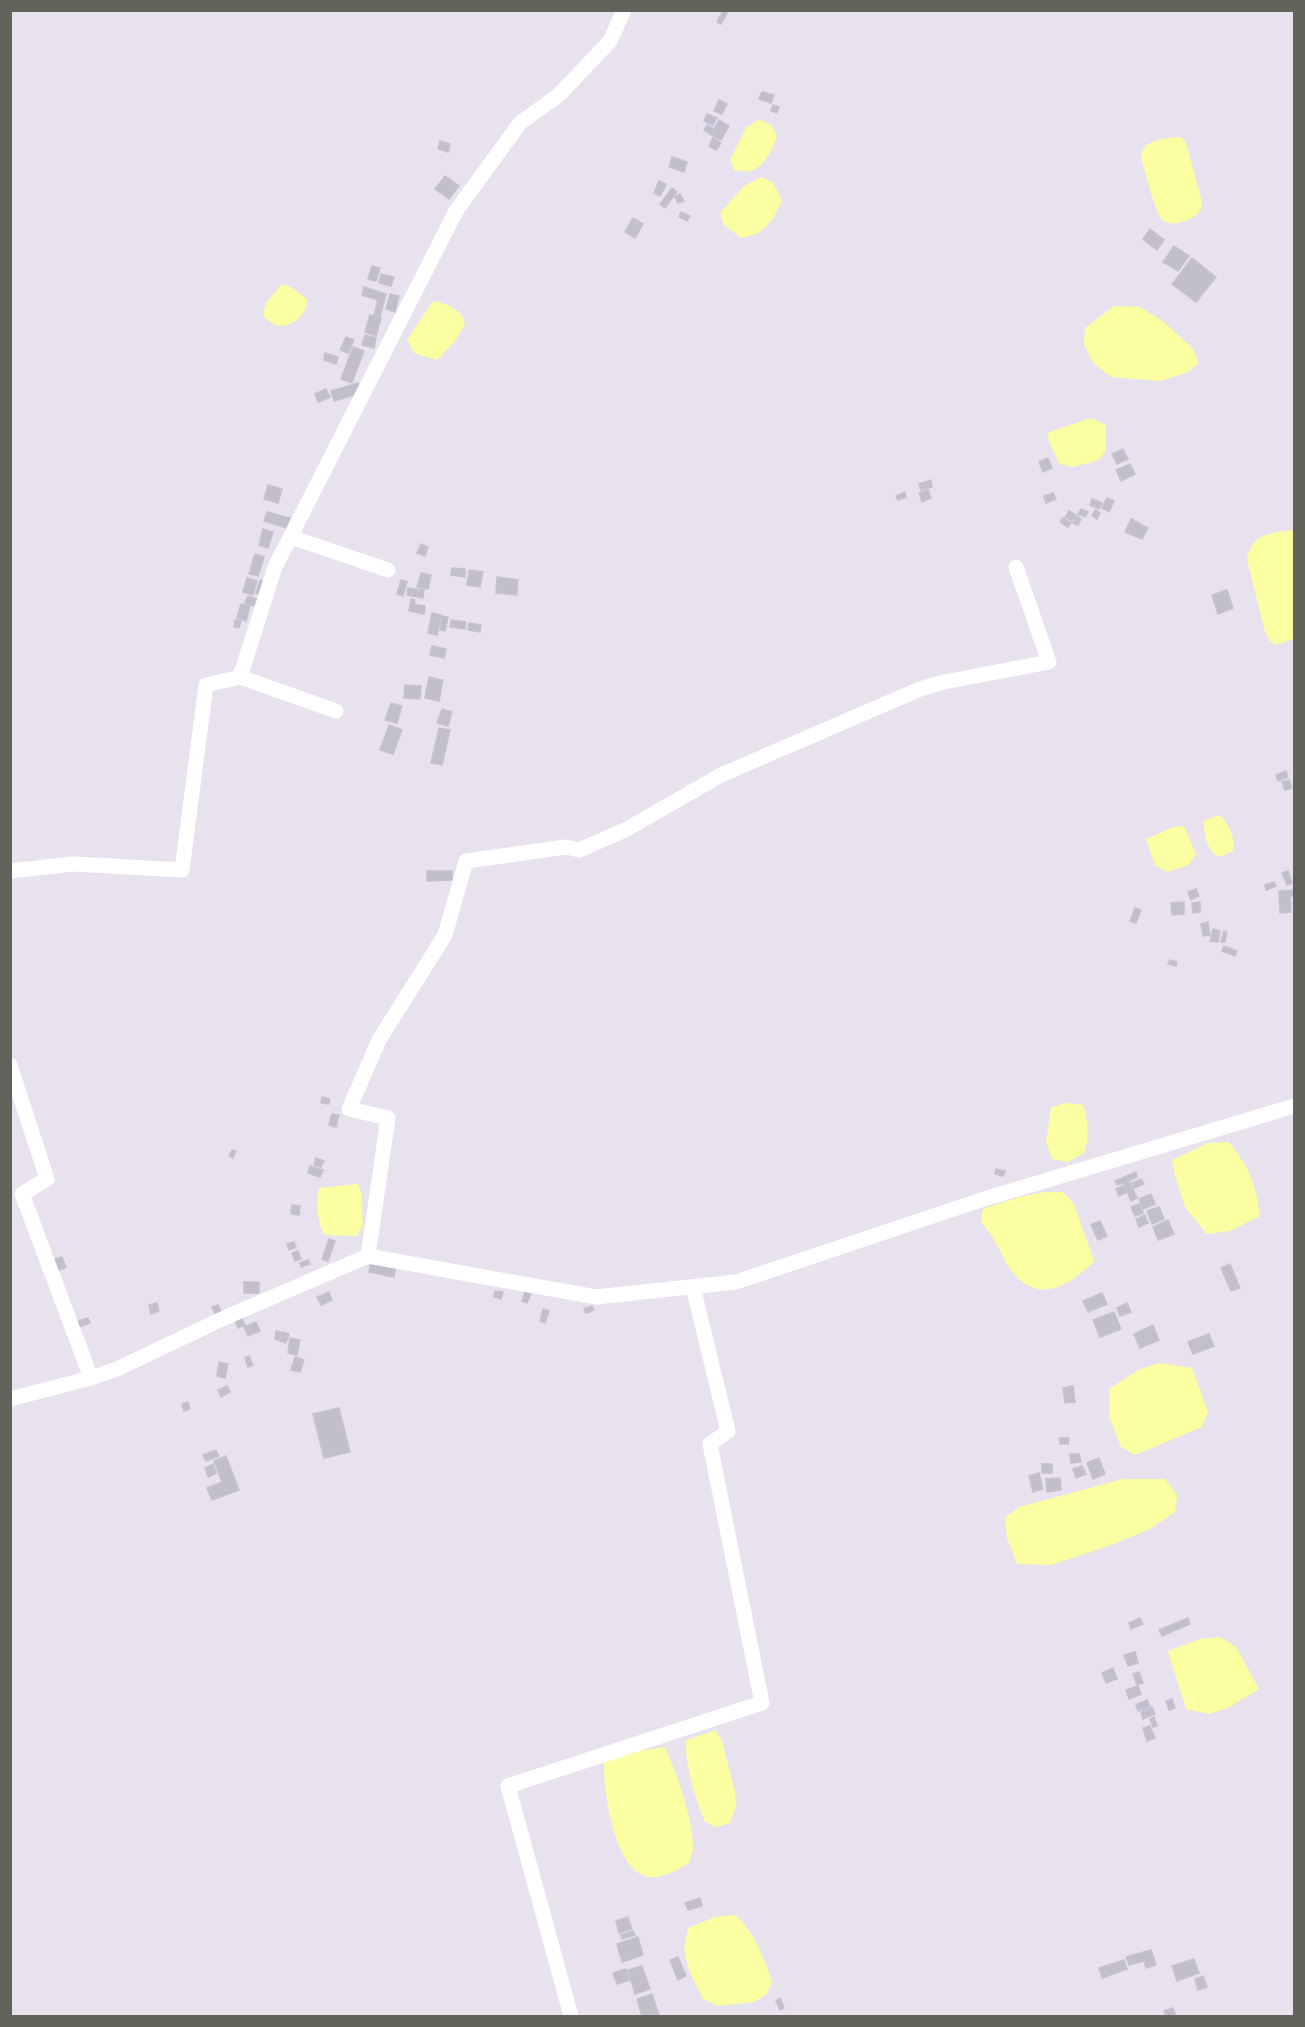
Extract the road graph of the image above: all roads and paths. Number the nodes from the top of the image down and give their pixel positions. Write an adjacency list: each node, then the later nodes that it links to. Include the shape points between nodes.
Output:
1 (624, 10): 2 (street, via 610,41 559,95 520,123 456,211)
2 (291, 537): 4 (street); 5 (street, via 275,567)
3 (1016, 567): 10 (street, via 1049,662 920,689 721,775 625,830 579,850 566,847 466,861 445,935 379,1040 349,1108 388,1118)
4 (388, 570)
5 (240, 677): 6 (street); 7 (street, via 206,685 182,870 73,864)
6 (336, 711)
7 (10, 871)
8 (10, 1065): 12 (street, via 47,1179 22,1194)
9 (1294, 1106): 11 (street, via 987,1198 736,1282)
10 (368, 1257): 11 (street, via 596,1297); 12 (street)
11 (693, 1287): 14 (street, via 728,1431 710,1444 762,1703 508,1786)
12 (92, 1378): 13 (street)
13 (10, 1399)
14 (571, 2016)

